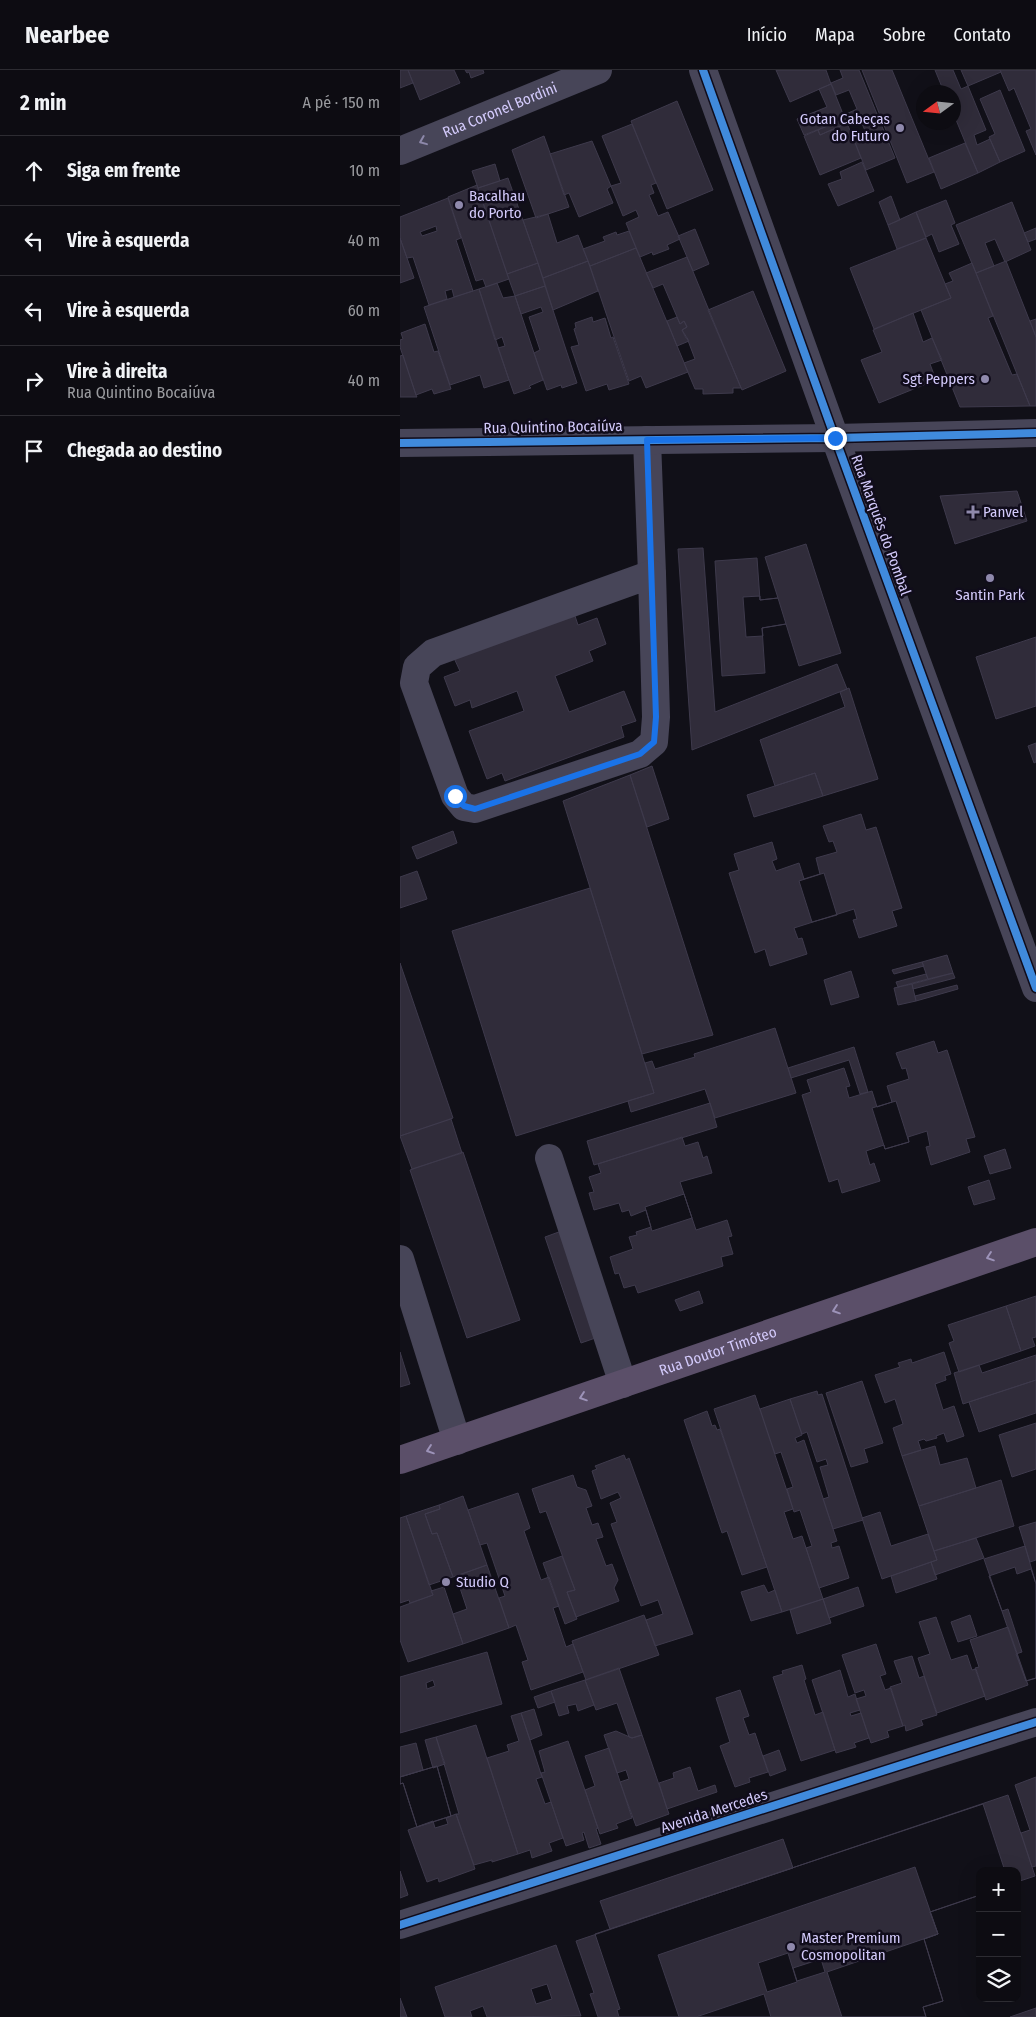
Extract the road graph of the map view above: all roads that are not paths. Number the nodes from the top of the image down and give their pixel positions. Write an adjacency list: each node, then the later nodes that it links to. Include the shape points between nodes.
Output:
1 (598, 70): 3 (street, Rua Coronel Bordini, one-way to 3)
2 (703, 70): 5 (street, Rua Marquês do Pombal)
3 (400, 151)
4 (1036, 433): 5 (street, Rua Quintino Bocaiúva)
5 (835, 438): 6 (street, Rua Quintino Bocaiúva); 9 (street, Rua Marquês do Pombal)
6 (647, 440): 7 (street, Rua Quintino Bocaiúva); 8 (street)
7 (400, 443)
8 (652, 574): 8 (street, via 654,742 640,754 475,809 464,806 455,796 414,683 417,667 433,653)
9 (1036, 988)
10 (549, 1158): 13 (street)
11 (1036, 1242): 13 (main road, Rua Doutor Timóteo, one-way to 13)
12 (400, 1259): 14 (street)
13 (623, 1384): 14 (main road, Rua Doutor Timóteo, one-way to 14)
14 (457, 1441): 15 (main road, Rua Doutor Timóteo, one-way to 15)
15 (400, 1460)
16 (1036, 1722): 17 (street, Avenida Mercedes)
17 (400, 1925)

